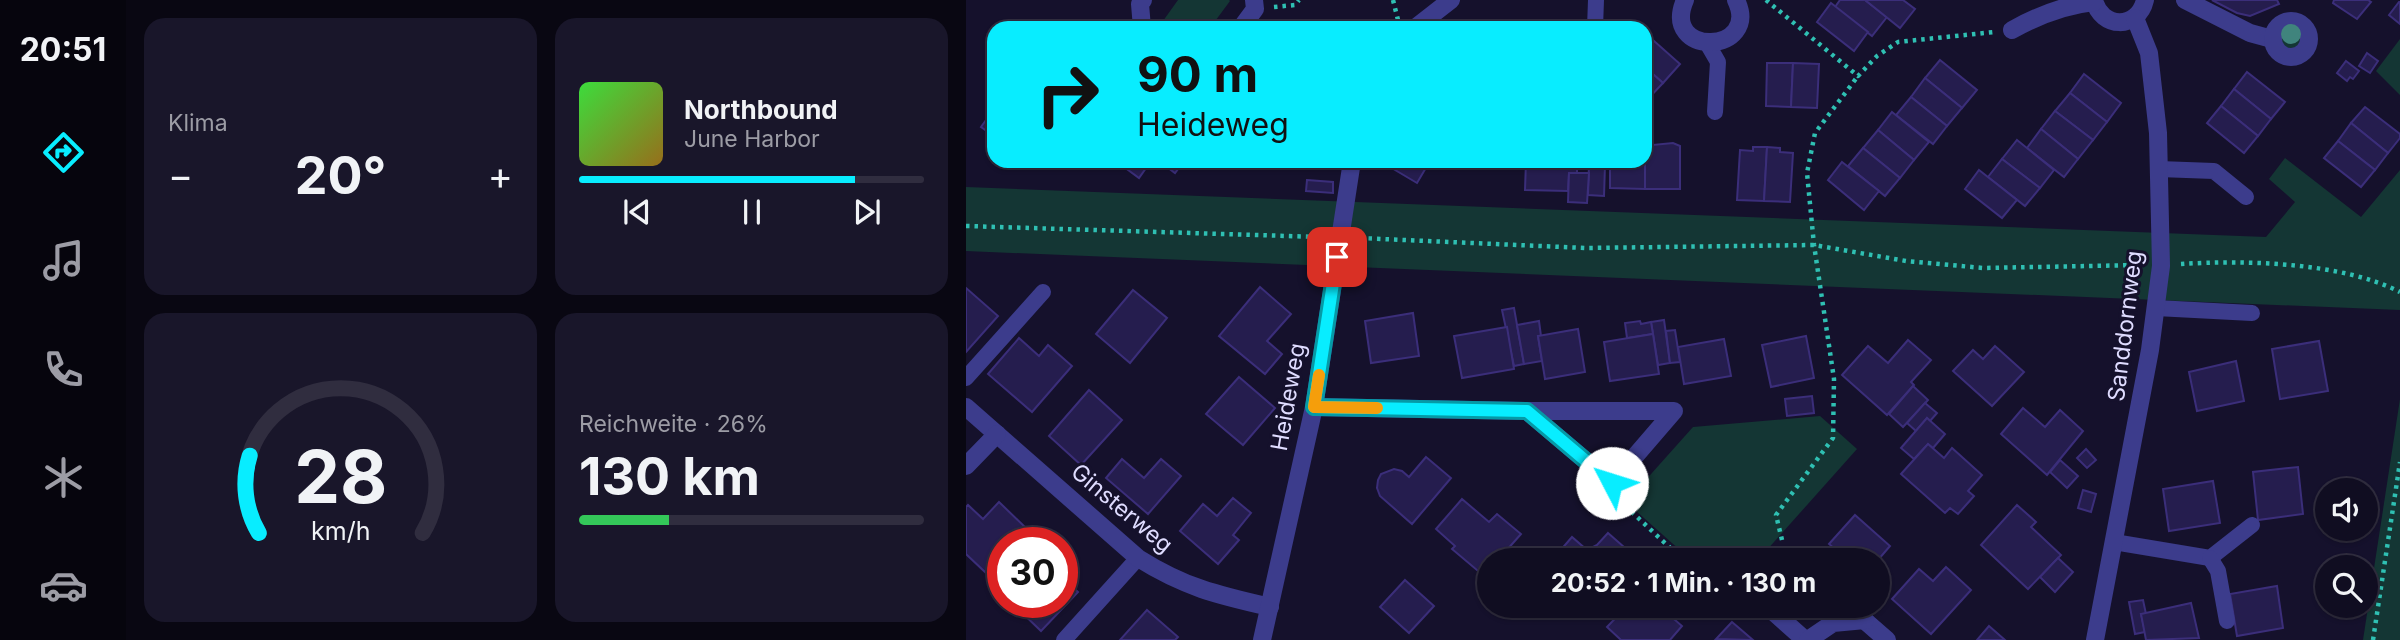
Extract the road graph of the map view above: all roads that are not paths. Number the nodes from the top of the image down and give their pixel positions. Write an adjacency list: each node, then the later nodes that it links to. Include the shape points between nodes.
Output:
1 (1143, 0): 11 (street)
2 (1254, 0): 12 (street, via 1255,9)
3 (1451, 0): 13 (street)
4 (1596, 0): 14 (lane)
5 (1684, 0): 17 (street, via 1684,28)
6 (1736, 0): 17 (street, via 1738,26 1725,40)
7 (2145, 0): 10 (street)
8 (2185, 0): 16 (street, via 2250,33)
9 (2094, 1): 10 (street, via 2110,21); 15 (street, via 2075,4)
10 (2135, 18): 20 (street, Sanddornweg, via 2149,53)
11 (1141, 21)
12 (1246, 21)
13 (1424, 21)
14 (1595, 21)
15 (2012, 30)
16 (2272, 39)
17 (1707, 44): 18 (lane, via 1717,62)
18 (1715, 112)
19 (1351, 168): 27 (street, Heideweg)
20 (2159, 169): 21 (lane, via 2214,171); 23 (street, Sanddornweg, via 2161,265)
21 (2246, 197)
22 (1043, 292): 25 (lane)
23 (2156, 308): 24 (lane); 32 (street, Sanddornweg)
24 (2252, 313)
25 (966, 378)
26 (966, 407): 29 (street, Ginsterweg)
27 (1314, 407): 28 (street); 35 (street, Heideweg)
28 (1527, 411): 28 (street, via 1612,483 1674,411)
29 (997, 434): 30 (street); 33 (street, Ginsterweg)
30 (966, 467)
31 (2252, 525): 34 (lane)
32 (2114, 542): 34 (lane); 44 (street, Sanddornweg)
33 (1138, 558): 35 (street, Ginsterweg, via 1168,577 1208,593); 40 (lane)
34 (2210, 558): 39 (lane, via 2218,571)
35 (1270, 607): 41 (street, Heideweg)
36 (1781, 618): 42 (street)
37 (1863, 618): 38 (street)
38 (1865, 620): 42 (street, via 1833,623); 43 (street)
39 (2227, 621)
40 (1064, 640)
41 (1262, 640)
42 (1807, 640)
43 (1886, 640)
44 (2095, 640)

